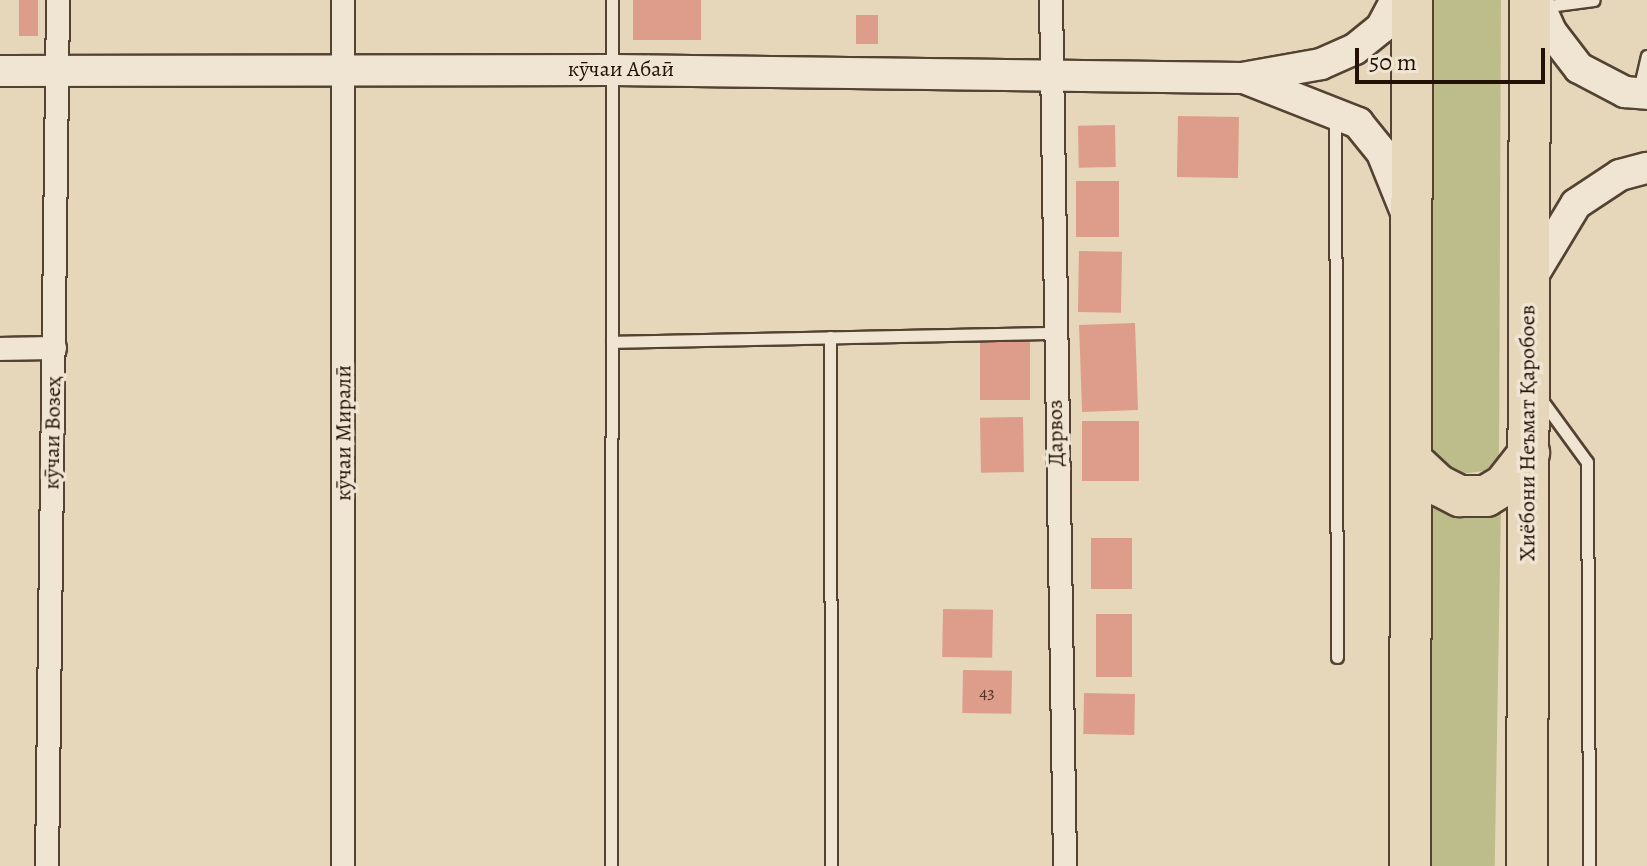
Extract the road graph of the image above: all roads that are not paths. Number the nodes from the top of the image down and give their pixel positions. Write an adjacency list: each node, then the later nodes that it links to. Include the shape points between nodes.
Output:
1 (58, 0): 13 (street, кӯчаи Возеҳ)
2 (343, 0): 10 (street, кӯчаи Миралӣ)
3 (612, 0): 11 (lane)
4 (1051, 0): 14 (street, Дарвоз)
5 (1396, 0): 15 (street, кӯчаи Абаӣ, via 1381,28 1355,49 1321,64)
6 (1412, 0): 19 (highway)
7 (1594, 0): 8 (lane)
8 (1536, 2): 16 (street, via 1579,68); 20 (highway, Хиёбони Неъмат Қаробоев)
9 (1647, 56): 16 (lane)
10 (344, 69): 11 (street, кӯчаи Абаӣ); 13 (street, кӯчаи Абаӣ); 31 (street, кӯчаи Миралӣ)
11 (614, 70): 14 (street, кӯчаи Абаӣ); 23 (lane)
12 (0, 71): 13 (street, кӯчаи Абаӣ)
13 (59, 72): 24 (street, кӯчаи Возеҳ)
14 (1051, 74): 15 (street, кӯчаи Абаӣ); 21 (street, Дарвоз)
15 (1242, 78): 17 (street, кӯчаи Абаӣ)
16 (1643, 94)
17 (1335, 112): 19 (street, кӯчаи Абаӣ, via 1358,123 1382,153); 29 (lane)
18 (1647, 168): 20 (street, via 1620,175 1576,204)
19 (1411, 225): 28 (highway)
20 (1528, 284): 26 (highway, Хиёбони Неъмат Қаробоев)
21 (1054, 333): 22 (lane); 34 (street, Дарвоз)
22 (830, 337): 23 (lane); 33 (lane)
23 (612, 342): 32 (lane)
24 (55, 348): 25 (street); 30 (street, кӯчаи Возеҳ)
25 (0, 349)
26 (1529, 382): 27 (highway, Хиёбони Неъмат Қаробоев); 37 (lane, via 1587,462)
27 (1529, 453): 28 (highway, via 1504,485 1486,496 1460,496 1438,485); 36 (highway, Хиёбони Неъмат Қаробоев)
28 (1411, 460): 35 (highway)
29 (1337, 657)
30 (47, 866)
31 (343, 866)
32 (611, 866)
33 (831, 866)
34 (1065, 866)
35 (1410, 866)
36 (1527, 866)
37 (1589, 866)

